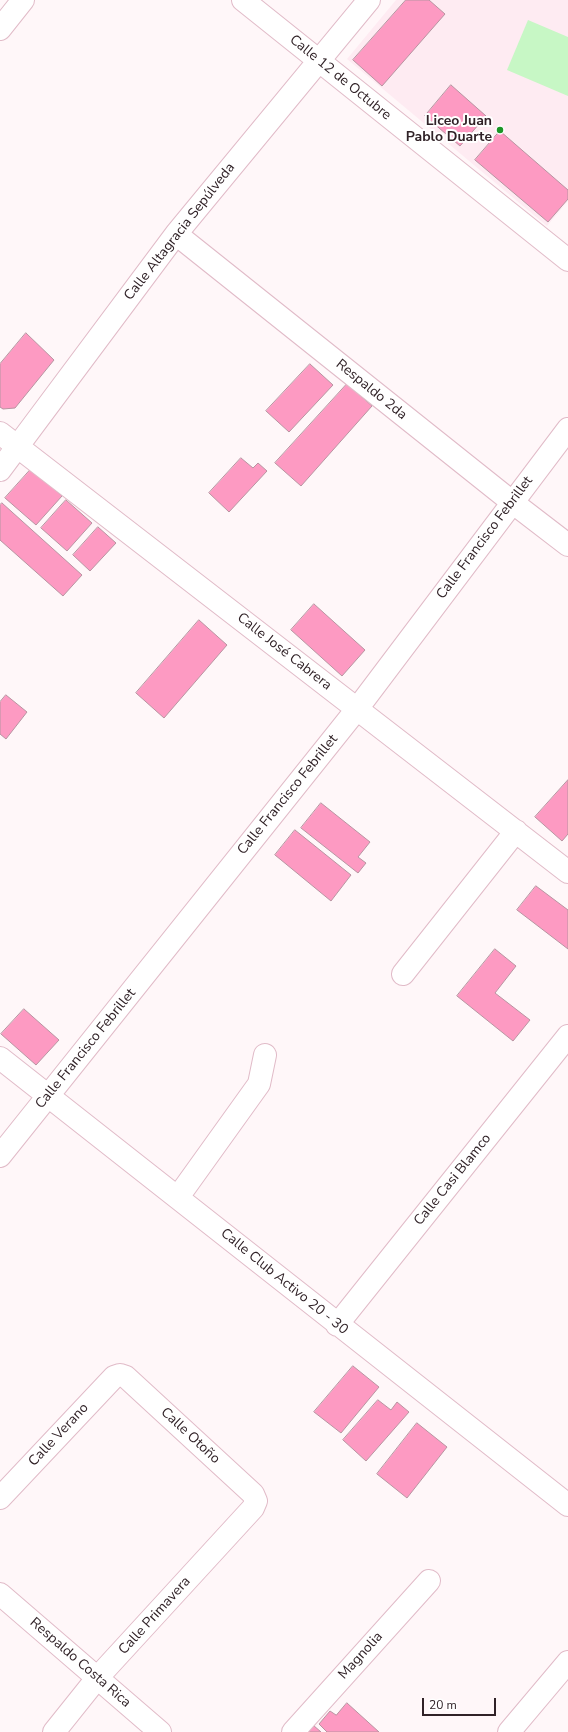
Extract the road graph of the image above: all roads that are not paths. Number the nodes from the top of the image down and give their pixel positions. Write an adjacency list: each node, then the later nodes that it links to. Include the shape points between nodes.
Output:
1 (23, 0): 4 (street)
2 (243, 0): 5 (street, Calle 12 de Octubre)
3 (369, 0): 5 (street, Calle Altagracia Sepúlveda)
4 (0, 29)
5 (318, 60): 6 (street, Calle Altagracia Sepúlveda); 7 (street, Calle 12 de Octubre)
6 (176, 234): 10 (street, Calle Altagracia Sepúlveda); 12 (street, Respaldo 2da)
7 (568, 260)
8 (568, 429): 12 (street, Calle Francisco Febrillet)
9 (0, 433): 10 (street, Calle José Cabrera)
10 (19, 447): 11 (street, Calle Altagracia Sepúlveda); 14 (street, Calle José Cabrera)
11 (0, 470)
12 (512, 502): 13 (street, Respaldo 2da); 14 (street, Calle Francisco Febrillet)
13 (568, 544)
14 (357, 709): 15 (street, Calle José Cabrera); 21 (street, Calle Francisco Febrillet)
15 (516, 831): 16 (street, Calle José Cabrera); 17 (street)
16 (568, 872)
17 (403, 974)
18 (568, 1036): 24 (street, Calle Casi Blamco)
19 (265, 1055): 23 (street, via 259,1084)
20 (0, 1058): 21 (street, Calle Club Activo 20 - 30)
21 (48, 1096): 22 (street, Calle Francisco Febrillet); 23 (street, Calle Club Activo 20 - 30)
22 (0, 1156)
23 (178, 1197): 24 (street, Calle Club Activo 20 - 30)
24 (337, 1325): 28 (street, Calle Club Activo 20 - 30)
25 (120, 1375): 26 (street, Calle Verano, via 114,1377); 27 (street, Calle Otoño, via 126,1377 253,1494)
26 (0, 1498)
27 (256, 1501): 32 (street, Calle Primavera, via 253,1508)
28 (568, 1505)
29 (429, 1581): 35 (street, Magnolia)
30 (0, 1594): 32 (street, Respaldo Costa Rica)
31 (564, 1676): 36 (street)
32 (98, 1677): 33 (street, Calle Primavera); 34 (street, Respaldo Costa Rica)
33 (54, 1732)
34 (160, 1732)
35 (293, 1732)
36 (509, 1732)

